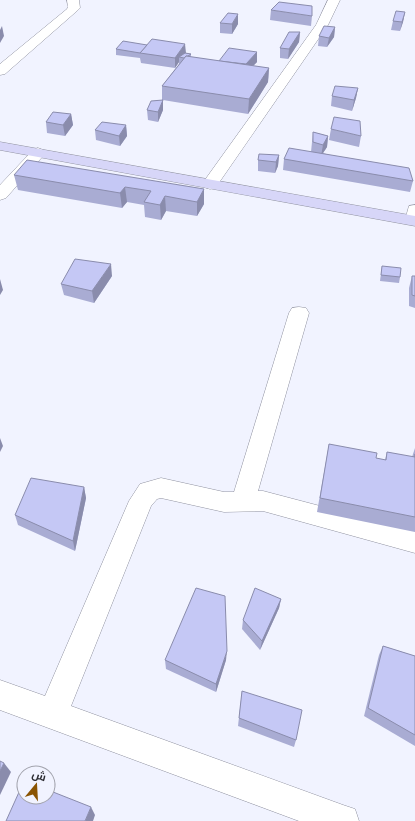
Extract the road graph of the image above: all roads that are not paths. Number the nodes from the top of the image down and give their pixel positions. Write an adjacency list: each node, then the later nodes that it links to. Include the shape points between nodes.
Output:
1 (73, 0): 3 (street, via 74,8 71,11)
2 (334, 0): 6 (street, via 322,25)
3 (0, 71)
4 (0, 146): 5 (main road)
5 (38, 152): 6 (main road); 7 (street)
6 (210, 184): 8 (main road)
7 (0, 195)
8 (414, 217)
9 (299, 313): 10 (street)
10 (242, 502): 11 (street, via 274,503); 13 (street, via 215,501 161,488 144,495)
11 (415, 542)
12 (0, 695): 13 (street)
13 (52, 715): 14 (street)
14 (343, 821)

